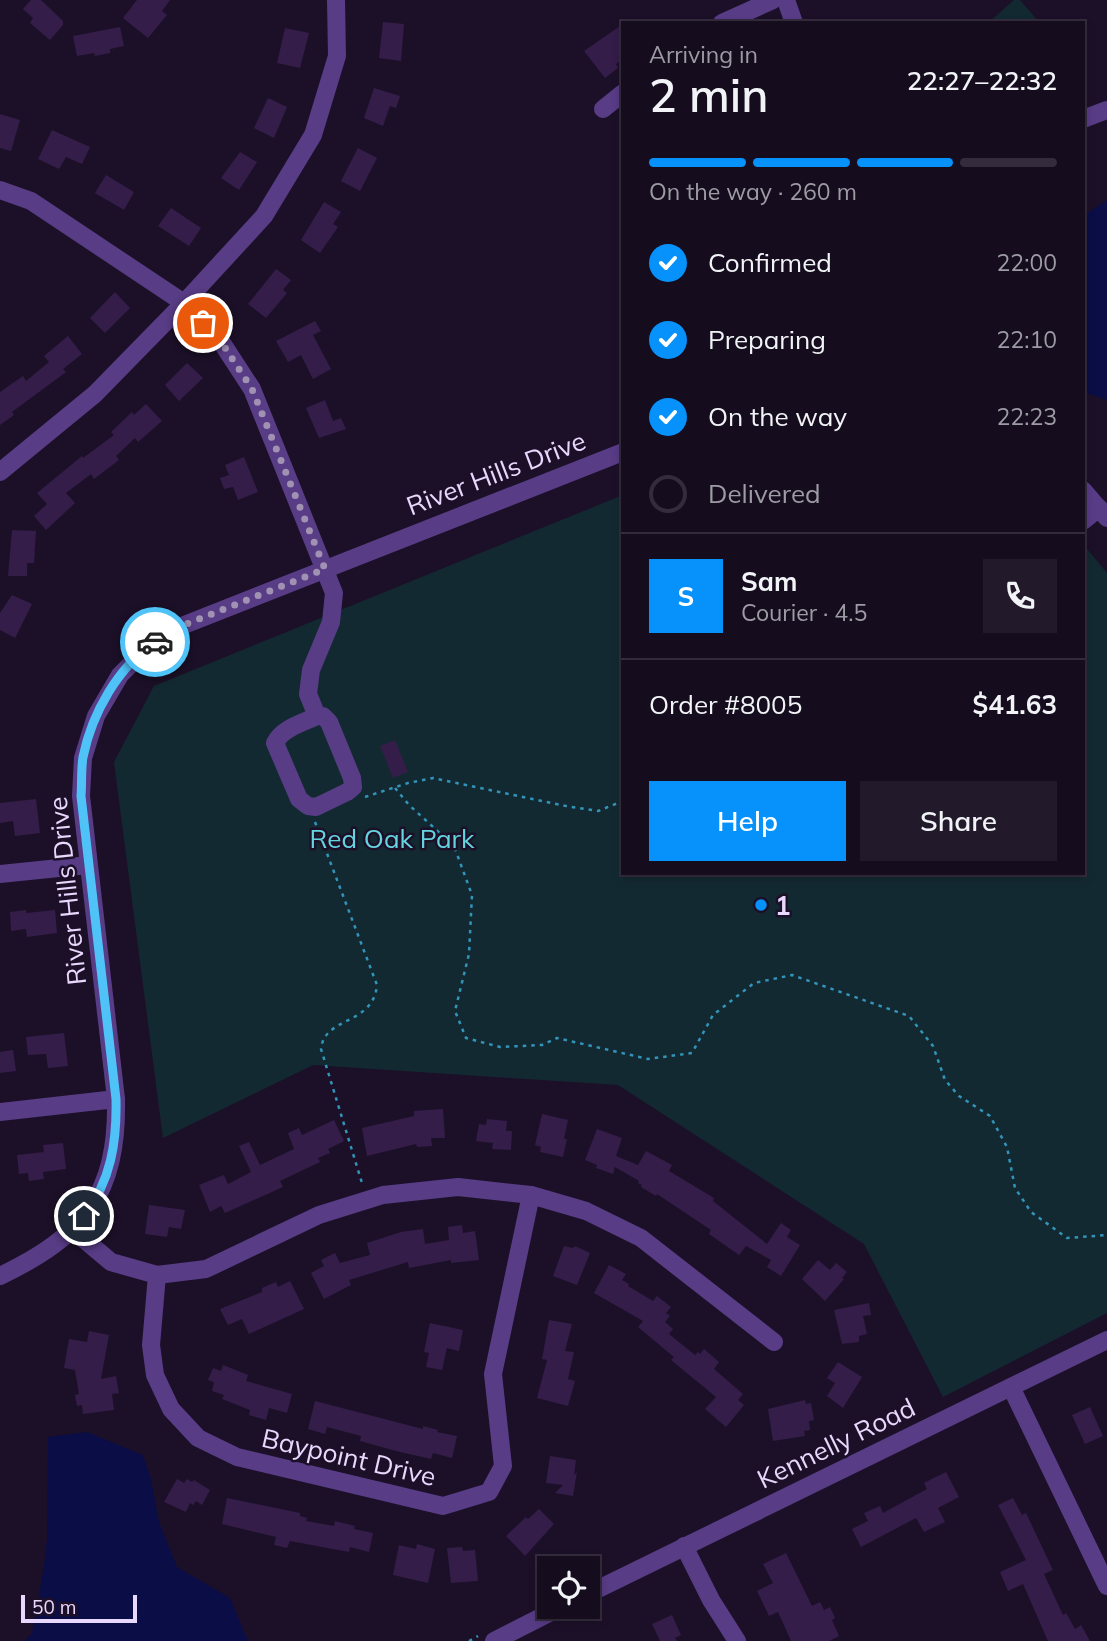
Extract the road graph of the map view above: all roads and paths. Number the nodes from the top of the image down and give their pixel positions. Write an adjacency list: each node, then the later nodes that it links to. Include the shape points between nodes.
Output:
1 (336, 0): 11 (street, via 337,56 313,135 264,216)
2 (773, 0): 4 (street)
3 (786, 0): 5 (street)
4 (726, 21)
5 (793, 21)
6 (621, 95): 7 (street)
7 (603, 109)
8 (1107, 110): 9 (street)
9 (1085, 118)
10 (0, 190): 11 (street, via 31,201)
11 (184, 303): 13 (street, via 95,394); 17 (street, via 222,343 252,389)
12 (621, 453): 17 (street, River Hills Drive)
13 (0, 472)
14 (1085, 492): 15 (street)
15 (1103, 513): 16 (street)
16 (1085, 520)
17 (325, 569): 18 (street, via 334,608 311,670 308,694); 21 (street, River Hills Drive, via 179,627 147,648 120,675 96,716 83,758 81,796)
18 (317, 716): 20 (street, via 285,732 275,743 299,800); 20 (street, via 329,722 353,787 316,807)
19 (621, 802): 28 (path, via 598,811 433,778 395,788 454,846 472,895 469,954 454,1011 466,1038 500,1047 542,1045 557,1038 648,1059 692,1053 713,1015 754,983 792,975 909,1016 933,1046 945,1080 959,1096 990,1115 1007,1147 1015,1188 1031,1212 1067,1238)
20 (308, 806): 26 (path, via 377,985 367,1009 327,1034 321,1049)
21 (88, 865): 22 (street); 23 (street, River Hills Drive)
22 (0, 874)
23 (116, 1099): 24 (street); 27 (street, River Hills Drive, via 117,1134 110,1169 95,1202)
24 (0, 1112)
25 (531, 1195): 26 (street, via 458,1187); 29 (street, Baypoint Drive, via 494,1374 503,1466 489,1492 443,1506 237,1457 198,1438 171,1409 155,1375 151,1345); 32 (street, via 586,1210 641,1238)
26 (366, 1200): 29 (street, via 319,1215 206,1269)
27 (73, 1230): 29 (street, via 111,1262); 30 (street, River Hills Drive, via 33,1260)
28 (1107, 1235)
29 (157, 1275)
30 (0, 1276)
31 (1107, 1340): 33 (street, Kennelly Road)
32 (774, 1342)
33 (1012, 1387): 34 (street, Kennelly Road); 35 (street)
34 (684, 1546): 36 (street, Kennelly Road); 39 (street)
35 (1107, 1586)
36 (600, 1588)
37 (537, 1619): 38 (street)
38 (494, 1641)
39 (737, 1641)

